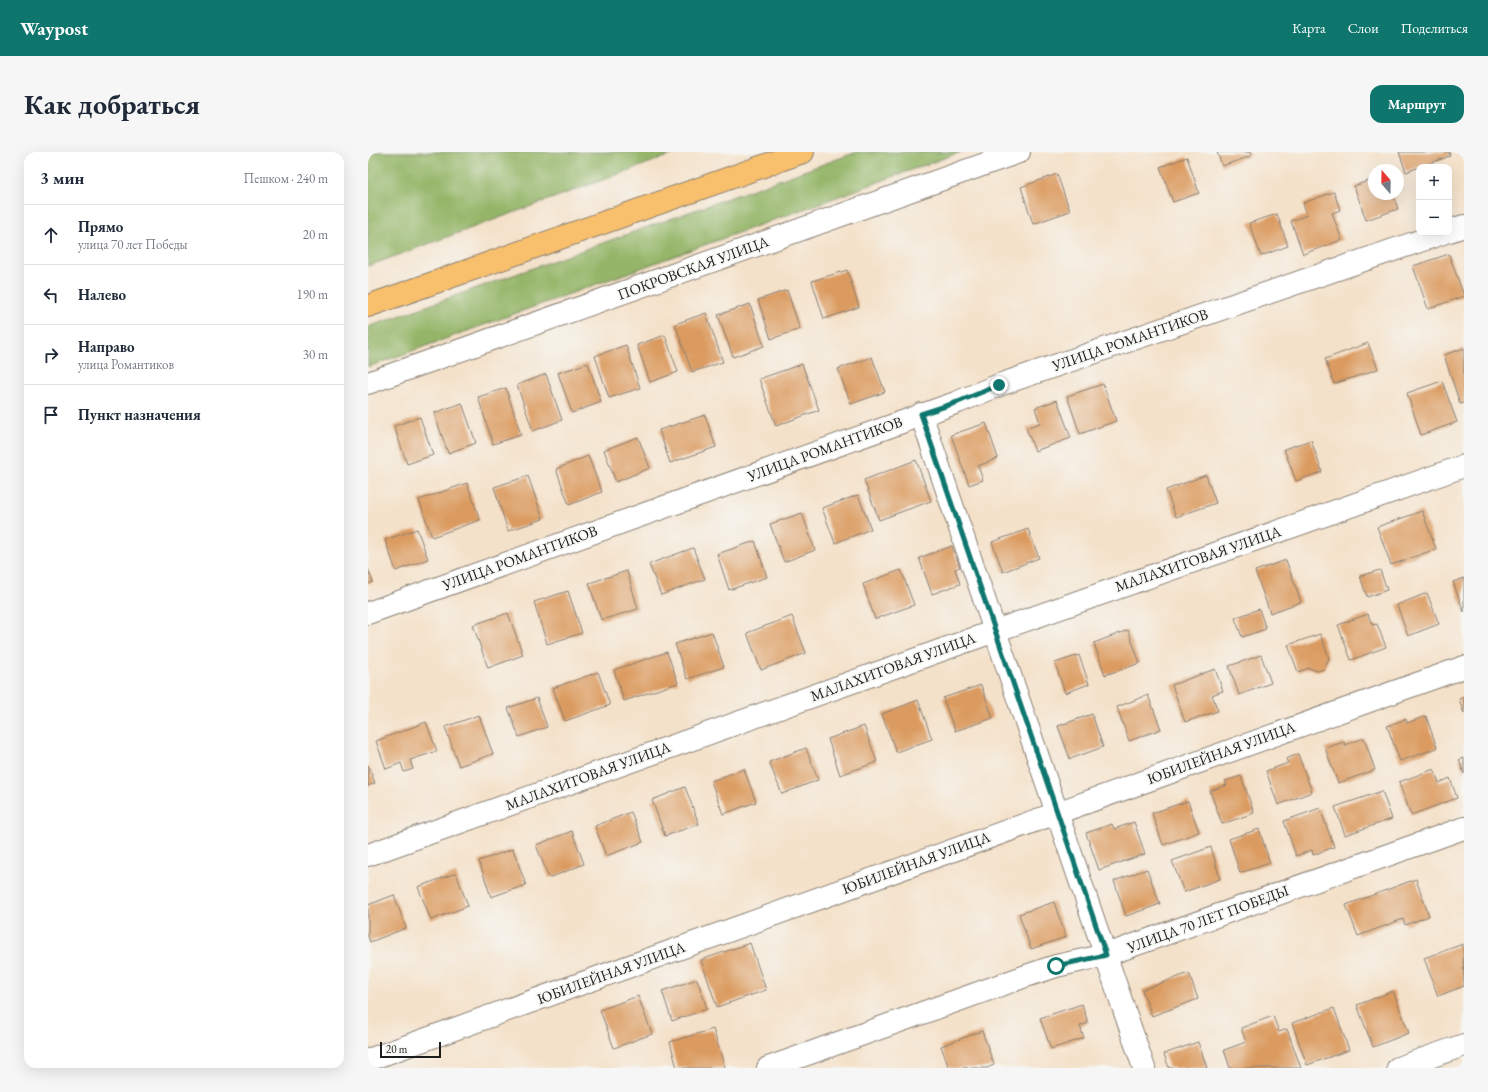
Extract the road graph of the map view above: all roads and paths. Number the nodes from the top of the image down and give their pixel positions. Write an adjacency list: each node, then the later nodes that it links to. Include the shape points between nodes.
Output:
1 (803, 152): 6 (main road)
2 (1019, 152): 7 (street, ПОКРОВСКАЯ УЛИЦА)
3 (1464, 226): 4 (street)
4 (1452, 230)
5 (1433, 236): 8 (street, УЛИЦА РОМАНТИКОВ)
6 (368, 306)
7 (368, 383)
8 (921, 414): 10 (street, УЛИЦА РОМАНТИКОВ); 11 (street)
9 (1464, 466): 11 (street, МАЛАХИТОВАЯ УЛИЦА)
10 (368, 613)
11 (995, 631): 13 (street); 15 (street, МАЛАХИТОВАЯ УЛИЦА)
12 (1464, 667): 13 (street, ЮБИЛЕЙНАЯ УЛИЦА)
13 (1056, 812): 16 (street); 18 (street, ЮБИЛЕЙНАЯ УЛИЦА)
14 (1464, 828): 16 (street, УЛИЦА 70 ЛЕТ ПОБЕДЫ)
15 (368, 855)
16 (1106, 955): 19 (street, УЛИЦА 70 ЛЕТ ПОБЕДЫ, via 1056,966 1023,977); 20 (street)
17 (1464, 1045): 21 (street)
18 (368, 1060)
19 (768, 1068)
20 (1144, 1068)
21 (1398, 1068)

